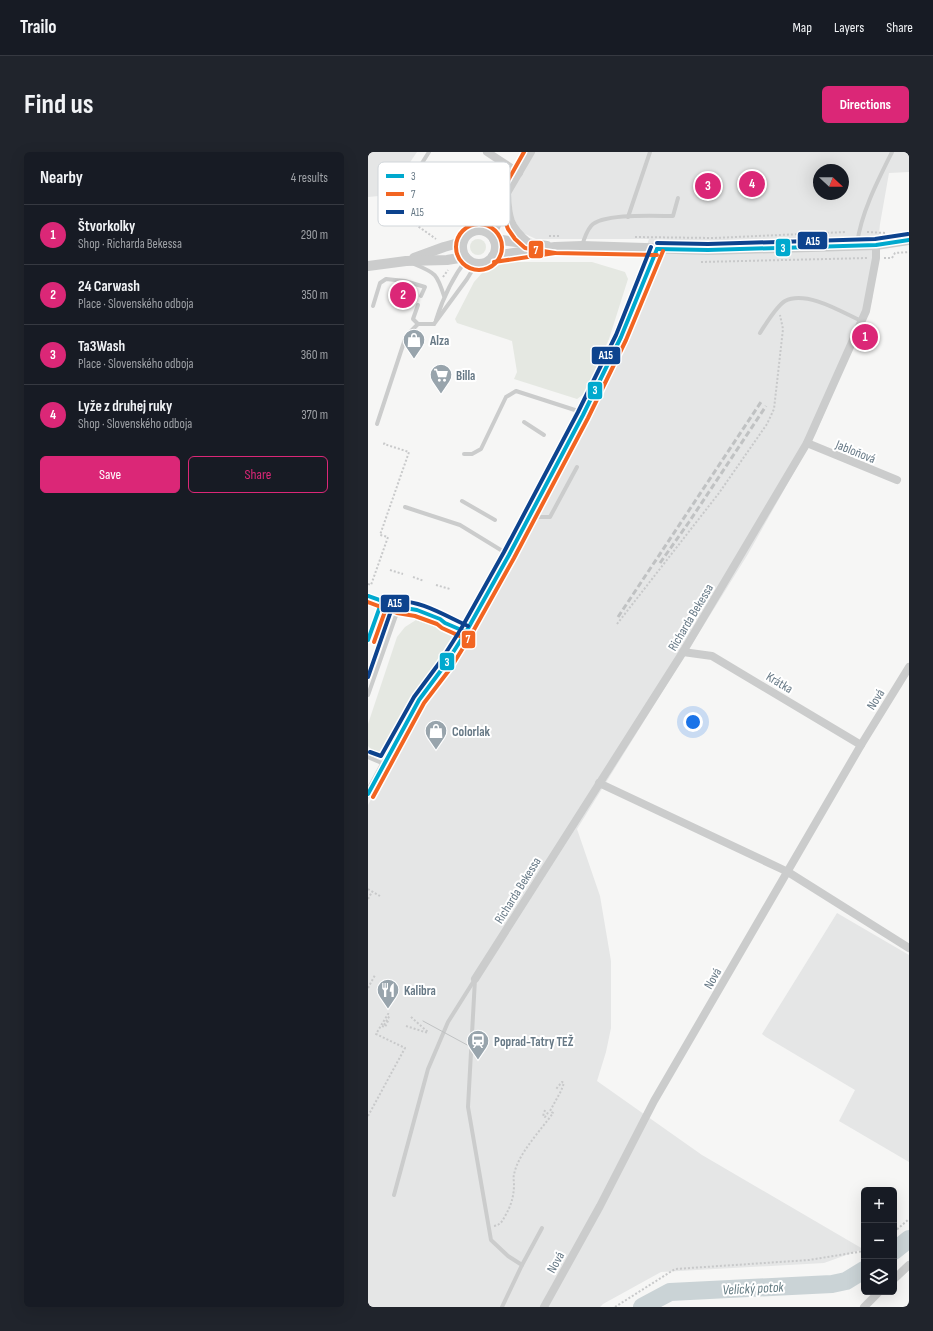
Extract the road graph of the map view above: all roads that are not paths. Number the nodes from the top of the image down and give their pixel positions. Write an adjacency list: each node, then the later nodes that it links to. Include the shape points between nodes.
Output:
1 (429, 152): 6 (lane)
2 (487, 152): 7 (street)
3 (531, 152): 9 (street)
4 (650, 152): 12 (lane)
5 (892, 152): 21 (lane, via 858,232)
6 (423, 162)
7 (503, 162)
8 (510, 166): 9 (street)
9 (519, 172): 10 (street)
10 (510, 189)
11 (678, 198): 12 (lane, via 673,216)
12 (628, 217): 23 (lane, via 606,218 592,225)
13 (510, 218): 20 (street, via 519,235)
14 (481, 226): 16 (street)
15 (497, 226): 17 (street)
16 (479, 230): 17 (street); 19 (street, via 469,233)
17 (493, 237): 20 (street); 26 (street, via 496,247)
18 (909, 240): 22 (street)
19 (462, 242): 27 (street); 28 (street)
20 (529, 243): 24 (street)
21 (857, 244): 22 (street); 25 (street, via 708,250)
22 (876, 245): 34 (street, Richarda Bekessa, via 870,293)
23 (582, 246): 24 (street); 25 (street)
24 (555, 247): 26 (street)
25 (657, 249): 38 (street, via 621,337)
26 (493, 256): 28 (street, via 486,262)
27 (406, 260): 28 (street); 29 (street); 31 (lane, via 435,274)
28 (469, 260): 31 (lane, via 456,273); 36 (lane, via 467,279)
29 (368, 266)
30 (421, 296): 33 (lane, via 424,287 386,279 380,283)
31 (444, 296): 36 (lane)
32 (418, 305): 35 (lane, via 413,319)
33 (373, 306)
34 (861, 321): 37 (lane, via 820,302 800,298 784,301); 42 (street, Richarda Bekessa)
35 (418, 324): 36 (lane); 40 (lane, via 406,336)
36 (434, 324)
37 (760, 333)
38 (583, 414): 43 (lane, via 516,391 506,397 481,449 472,454); 48 (street)
39 (524, 422): 41 (lane)
40 (377, 424)
41 (544, 435)
42 (807, 443): 45 (street, Jabloňová); 56 (street, Richarda Bekessa)
43 (464, 454)
44 (577, 467): 48 (lane, via 550,517)
45 (897, 480)
46 (462, 501): 49 (lane)
47 (405, 507): 50 (lane, via 460,525)
48 (529, 517): 50 (street)
49 (495, 520)
50 (509, 555): 54 (street)
51 (368, 596): 52 (lane)
52 (382, 601): 53 (lane); 55 (lane)
53 (399, 607): 54 (lane, via 417,610); 58 (lane)
54 (466, 632): 61 (street, via 419,700)
55 (368, 640)
56 (683, 652): 59 (street, Krátka, via 712,656); 62 (street, Richarda Bekessa)
57 (909, 667): 59 (street, Nová)
58 (368, 695)
59 (861, 745): 64 (street, Nová)
60 (368, 757): 61 (lane)
61 (384, 764): 63 (street)
62 (600, 783): 64 (street); 66 (street, Richarda Bekessa)
63 (368, 794)
64 (788, 872): 65 (street); 74 (street, Nová, via 654,1101)
65 (909, 948)
66 (475, 979): 67 (lane, via 448,1022 428,1069); 69 (lane, via 468,1107 491,1240)
67 (394, 1195)
68 (542, 1228): 69 (lane)
69 (522, 1265): 73 (lane)
70 (909, 1265): 71 (street)
71 (897, 1276)
72 (876, 1295): 75 (street)
73 (502, 1307)
74 (544, 1307)
75 (864, 1307)

